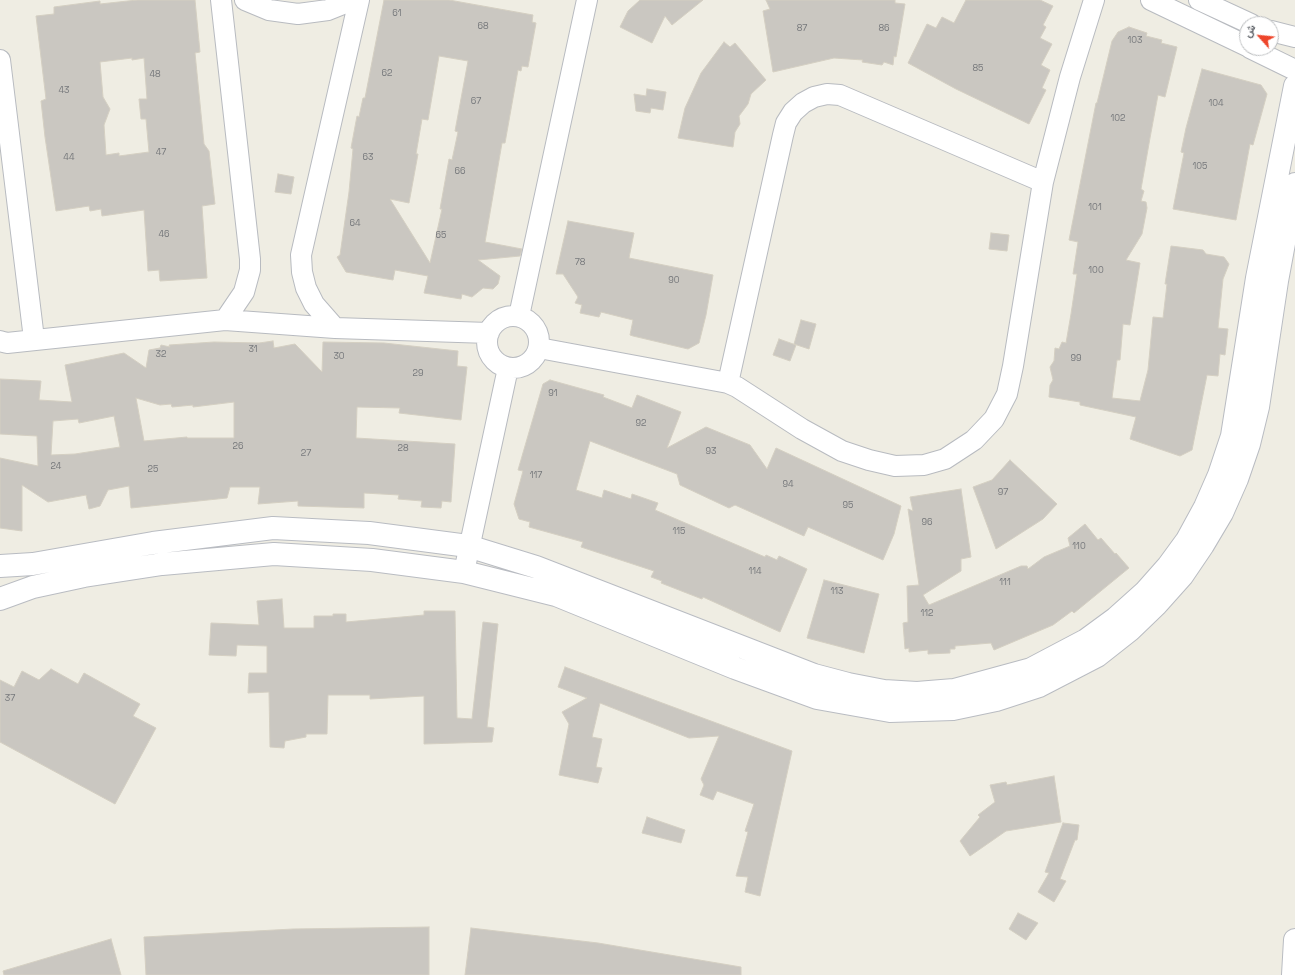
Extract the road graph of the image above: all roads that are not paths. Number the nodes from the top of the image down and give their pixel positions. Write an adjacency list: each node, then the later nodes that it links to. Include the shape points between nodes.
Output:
1 (221, 0): 20 (street, via 250,259 244,292)
2 (246, 0): 3 (street, via 268,10 298,14 328,10)
3 (353, 0)
4 (359, 0): 21 (street, via 301,255 306,288 314,304)
5 (587, 0): 19 (street)
6 (1094, 0): 17 (street, via 1070,77)
7 (1151, 0): 12 (street)
8 (1199, 0): 9 (street)
9 (1239, 18)
10 (1279, 33): 11 (street)
11 (1295, 37)
12 (1239, 42)
13 (1266, 56): 15 (street)
14 (0, 60): 23 (street)
15 (1295, 70)
16 (1295, 86): 28 (street, via 1257,278 1232,436 1219,475 1187,540 1168,566 1145,592 1086,640 1031,669 990,681 954,690 917,693 884,691 814,675 563,576)
17 (1043, 182): 27 (street, via 1007,394 994,419 974,440 945,459 924,465 895,466 842,451); 27 (street, via 840,95 827,94 803,103 793,112 784,129)
18 (1295, 184): 30 (street, via 1258,407 1249,444 1222,513 1182,576 1130,630 1097,656 1039,686 996,700 953,709 890,711 817,698 735,668 556,595)
19 (519, 316): 22 (street, via 504,317 492,326); 25 (street, via 527,319 538,331)
20 (226, 320): 21 (street); 23 (street)
21 (335, 328): 22 (street)
22 (489, 333): 26 (street, via 490,355)
23 (34, 339): 24 (street, via 7,343)
24 (0, 341)
25 (539, 348): 26 (street, via 531,362 524,366); 27 (street)
26 (508, 368): 28 (street)
27 (728, 383)
28 (468, 546): 29 (street, via 369,533 273,528 153,543 33,564); 30 (street)
29 (0, 566)
30 (464, 572): 31 (street, via 372,560 274,554 162,564 110,572 33,587)
31 (0, 599)
32 (1295, 940): 33 (street)
33 (1293, 975)

